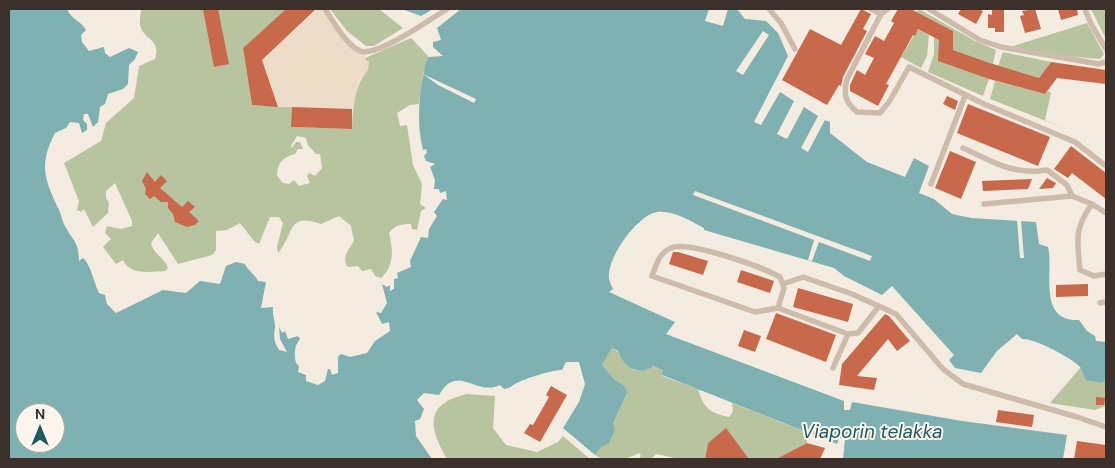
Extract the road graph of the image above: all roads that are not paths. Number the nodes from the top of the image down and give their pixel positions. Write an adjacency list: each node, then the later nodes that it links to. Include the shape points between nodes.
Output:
1 (325, 9): 2 (lane, via 350,43 366,52 391,42)
2 (447, 9)
3 (769, 9): 9 (lane, via 782,23)
4 (871, 9): 8 (lane)
5 (888, 9): 8 (lane)
6 (929, 9): 11 (lane, via 980,40 1001,48 1099,64)
7 (1085, 9): 10 (lane)
8 (881, 14): 12 (lane, via 847,79 844,91 849,106 857,112 880,112 909,67)
9 (795, 49)
10 (1106, 49)
11 (1106, 62)
12 (966, 96): 14 (lane, via 1075,142); 15 (lane)
13 (962, 148): 16 (lane, via 1011,170 1030,173 1047,170 1067,185)
14 (1106, 166)
15 (931, 184)
16 (1072, 196): 17 (lane); 18 (lane)
17 (984, 204)
18 (1092, 204): 19 (lane); 20 (lane, via 1077,231 1080,270 1094,276)
19 (1106, 213)
20 (1106, 274)
21 (783, 284): 22 (lane, via 803,277); 23 (lane); 23 (lane, via 780,276 721,254 681,247 672,247 663,253 652,276 755,312)
22 (879, 306): 24 (lane, via 858,333); 26 (lane, via 896,314 944,369 962,384)
23 (778, 308): 24 (lane)
24 (848, 334): 25 (lane)
25 (833, 368)
26 (1106, 427)

